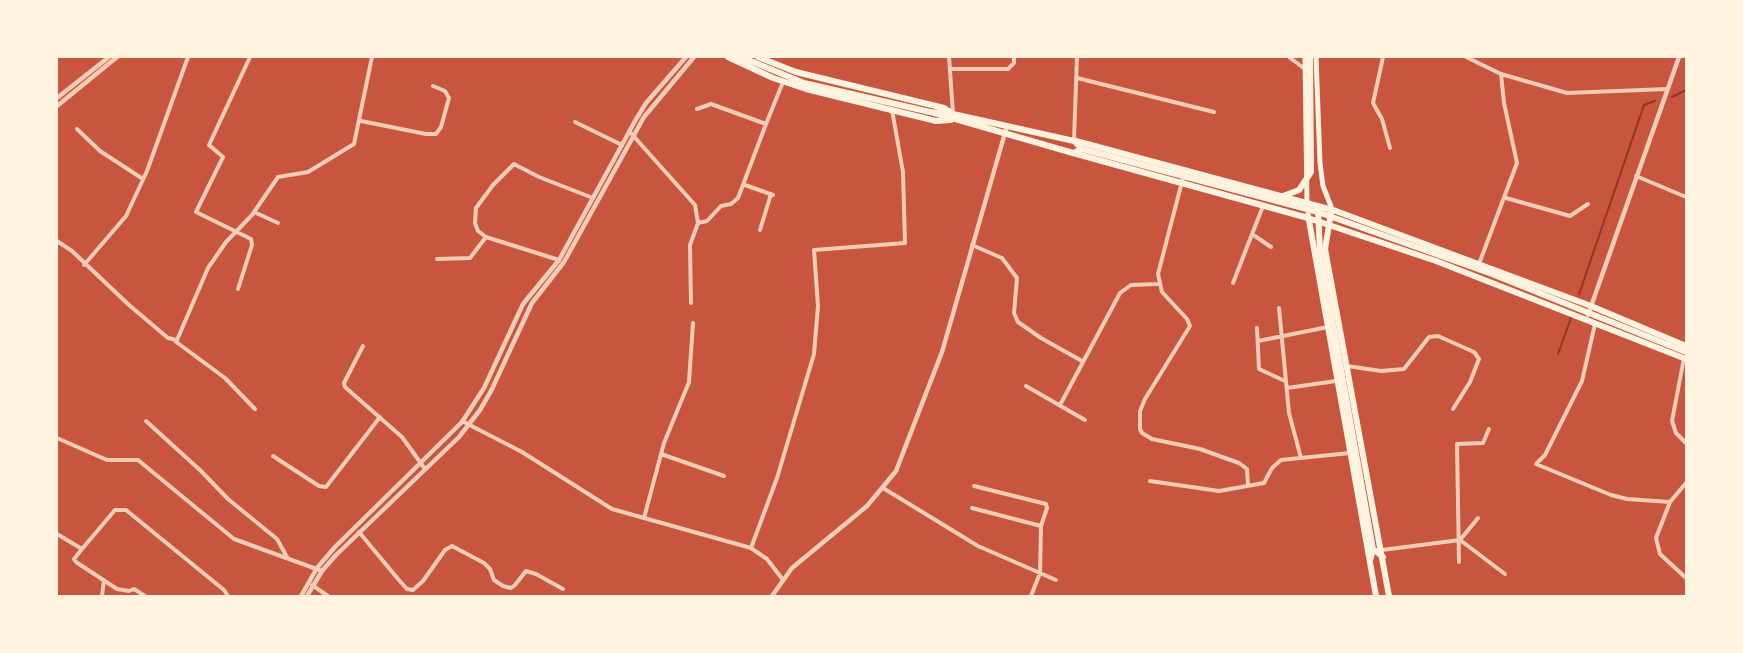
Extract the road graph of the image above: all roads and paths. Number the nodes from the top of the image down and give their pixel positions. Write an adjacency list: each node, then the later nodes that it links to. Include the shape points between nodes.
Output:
1 (109, 57): 29 (street)
2 (117, 57): 31 (street)
3 (188, 57): 50 (street)
4 (250, 57): 68 (street, via 209,145 223,157 196,212)
5 (372, 57): 36 (street)
6 (686, 57): 41 (street, via 646,103)
7 (694, 57): 41 (street)
8 (728, 57): 25 (main road)
9 (741, 57): 35 (main road, via 804,83)
10 (759, 57): 26 (main road, via 796,72)
11 (949, 57): 21 (street)
12 (1014, 57): 21 (street, via 1008,69)
13 (1077, 57): 24 (street)
14 (1289, 57): 22 (street)
15 (1307, 57): 22 (main road); 56 (main road, via 1311,172 1299,190)
16 (1316, 57): 20 (main road)
17 (1383, 57): 45 (street, via 1373,103)
18 (1466, 57): 23 (street)
19 (1678, 57): 28 (street)
20 (1316, 67): 22 (street); 60 (main road, via 1320,164)
21 (950, 69): 35 (street)
22 (1305, 69): 57 (main road)
23 (1501, 74): 28 (street, via 1567,93); 54 (street, via 1517,156)
24 (1077, 78): 34 (street); 43 (street)
25 (783, 82): 30 (main road); 38 (street)
26 (847, 85): 30 (street); 35 (main road, via 944,108)
27 (433, 86): 36 (street, via 445,91 449,98 436,134)
28 (1667, 89): 49 (street)
29 (57, 98)
30 (844, 98): 33 (main road)
31 (57, 106)
32 (697, 109): 38 (street, via 711,104)
33 (892, 110): 35 (main road, via 936,121); 135 (street, via 903,172 905,243 814,250 818,306 814,354)
34 (1214, 112)
35 (952, 117): 39 (main road); 42 (main road)
36 (361, 121): 61 (street, via 358,139 350,150 308,172 278,177)
37 (575, 122): 44 (street)
38 (766, 124): 52 (street)
39 (1007, 126): 42 (street); 43 (main road)
40 (76, 129): 50 (street, via 100,151)
41 (631, 133): 44 (street); 55 (street); 65 (street, via 690,199)
42 (1005, 135): 47 (main road); 72 (street)
43 (1075, 141): 46 (main road); 48 (main road)
44 (622, 145): 55 (street)
45 (1390, 148)
46 (1083, 149): 47 (main road); 56 (main road)
47 (1073, 153): 51 (main road)
48 (1185, 171): 51 (street); 57 (main road)
49 (1636, 176): 53 (street); 82 (street)
50 (143, 179): 77 (street, via 126,216)
51 (1182, 183): 59 (main road); 79 (street, via 1159,266)
52 (745, 185): 65 (street, via 735,202 721,206 707,221); 67 (street, via 772,194)
53 (1686, 197)
54 (1506, 198): 58 (street, via 1570,216); 76 (street)
55 (597, 200): 70 (street, via 514,164 476,208 475,223); 75 (street)
56 (1272, 200): 62 (main road)
57 (1307, 203): 60 (main road); 63 (main road)
58 (1588, 204)
59 (1263, 206): 63 (main road); 69 (street)
60 (1332, 209): 66 (main road); 76 (main road)
61 (254, 212): 64 (street); 68 (street)
62 (1318, 212): 94 (main road, via 1492,274); 134 (main road, via 1320,251)
63 (1308, 219): 66 (main road); 87 (main road)
64 (278, 223)
65 (698, 223): 81 (street, via 690,245)
66 (1327, 225): 84 (main road, via 1436,261); 96 (main road, via 1325,249)
67 (760, 230)
68 (235, 232): 80 (street, via 252,241); 90 (street, via 208,268 182,333)
69 (1252, 234): 73 (street); 78 (street)
70 (486, 237): 74 (street, via 470,258); 75 (street)
71 (57, 241): 77 (street)
72 (971, 245): 95 (street, via 1002,258 1017,278 1014,313 1018,322); 125 (street, via 942,352 905,452)
73 (1271, 247)
74 (437, 259)
75 (562, 261): 97 (street, via 523,304); 100 (street, via 532,303)
76 (1479, 264): 82 (main road)
77 (84, 265): 90 (street)
78 (1233, 283)
79 (1158, 284): 95 (street, via 1131,285 1120,293); 123 (street, via 1190,326 1145,399 1138,421 1142,433 1239,464 1247,470)
80 (238, 289)
81 (692, 303)
82 (1591, 306): 84 (street); 93 (main road)
83 (1280, 308): 89 (street)
84 (1586, 320): 86 (main road)
85 (693, 323): 115 (street, via 689,382)
86 (1595, 324): 94 (main road); 126 (street, via 1582,381 1545,454 1536,464 1611,495)
87 (1328, 327): 89 (street); 99 (main road)
88 (1257, 328): 91 (street)
89 (1281, 337): 91 (street); 98 (street)
90 (174, 341): 105 (street, via 225,378)
91 (1258, 341): 98 (street, via 1259,369)
92 (363, 346): 106 (street, via 344,383)
93 (1686, 346)
94 (1686, 356): 113 (street, via 1672,421 1673,429)
95 (1082, 361): 103 (street)
96 (1347, 366): 104 (street, via 1381,371 1404,369 1429,337 1438,336 1474,352 1479,359); 137 (main road)
97 (487, 381): 100 (street); 108 (street)
98 (1286, 381): 102 (street)
99 (1336, 381): 102 (street); 114 (main road)
100 (495, 384): 110 (street)
101 (1026, 386): 103 (street)
102 (1287, 388): 117 (street)
103 (1060, 405): 107 (street)
104 (1453, 408)
105 (255, 409)
106 (380, 417): 116 (street, via 326,487); 118 (street, via 407,442)
107 (1085, 420)
108 (462, 421): 110 (street); 118 (street)
109 (146, 422): 138 (street, via 277,539)
110 (469, 425): 119 (street); 128 (street, via 522,452 601,504)
111 (1489, 429): 133 (street, via 1483,443 1457,444)
112 (57, 438): 138 (street, via 107,460 138,460 234,539)
113 (1686, 443)
114 (1350, 453): 117 (street); 140 (main road)
115 (661, 454): 120 (street); 128 (street)
116 (273, 456)
117 (1301, 458): 123 (street, via 1281,460 1264,483)
118 (421, 462): 119 (street); 142 (street, via 352,529)
119 (425, 469): 131 (street)
120 (724, 476)
121 (1150, 481): 123 (street, via 1214,491)
122 (1686, 483): 126 (street)
123 (1248, 484)
124 (974, 486): 130 (street, via 1046,504)
125 (883, 488): 143 (street, via 978,546); 147 (street)
126 (1670, 502): 145 (street, via 1656,538 1657,549)
127 (972, 508): 130 (street)
128 (645, 518): 135 (street)
129 (1478, 518): 133 (street)
130 (1041, 526): 143 (street)
131 (359, 532): 142 (street); 150 (street, via 407,589 418,588 452,546 484,563 494,580 507,588 515,585 526,571)
132 (57, 534): 136 (street)
133 (1459, 540): 137 (street); 141 (street); 144 (street)
134 (1372, 547): 139 (main road); 140 (main road)
135 (752, 548): 147 (street, via 767,559)
136 (82, 549): 146 (street, via 74,559 76,562); 153 (street, via 115,510 126,510)
137 (1382, 550): 139 (main road)
138 (287, 557): 142 (street)
139 (1383, 557): 160 (main road)
140 (1370, 561): 159 (main road)
141 (1458, 562)
142 (320, 570): 149 (street)
143 (1040, 573): 148 (street); 158 (street)
144 (1505, 574)
145 (1686, 579)
146 (104, 580): 151 (street); 152 (street)
147 (783, 580): 157 (street)
148 (1056, 580)
149 (311, 584): 154 (street); 155 (street); 156 (street)
150 (563, 589)
151 (102, 596)
152 (145, 596)
153 (228, 596)
154 (302, 596)
155 (307, 596)
156 (328, 596)
157 (772, 596)
158 (1031, 596)
159 (1376, 596)
160 (1389, 596)

